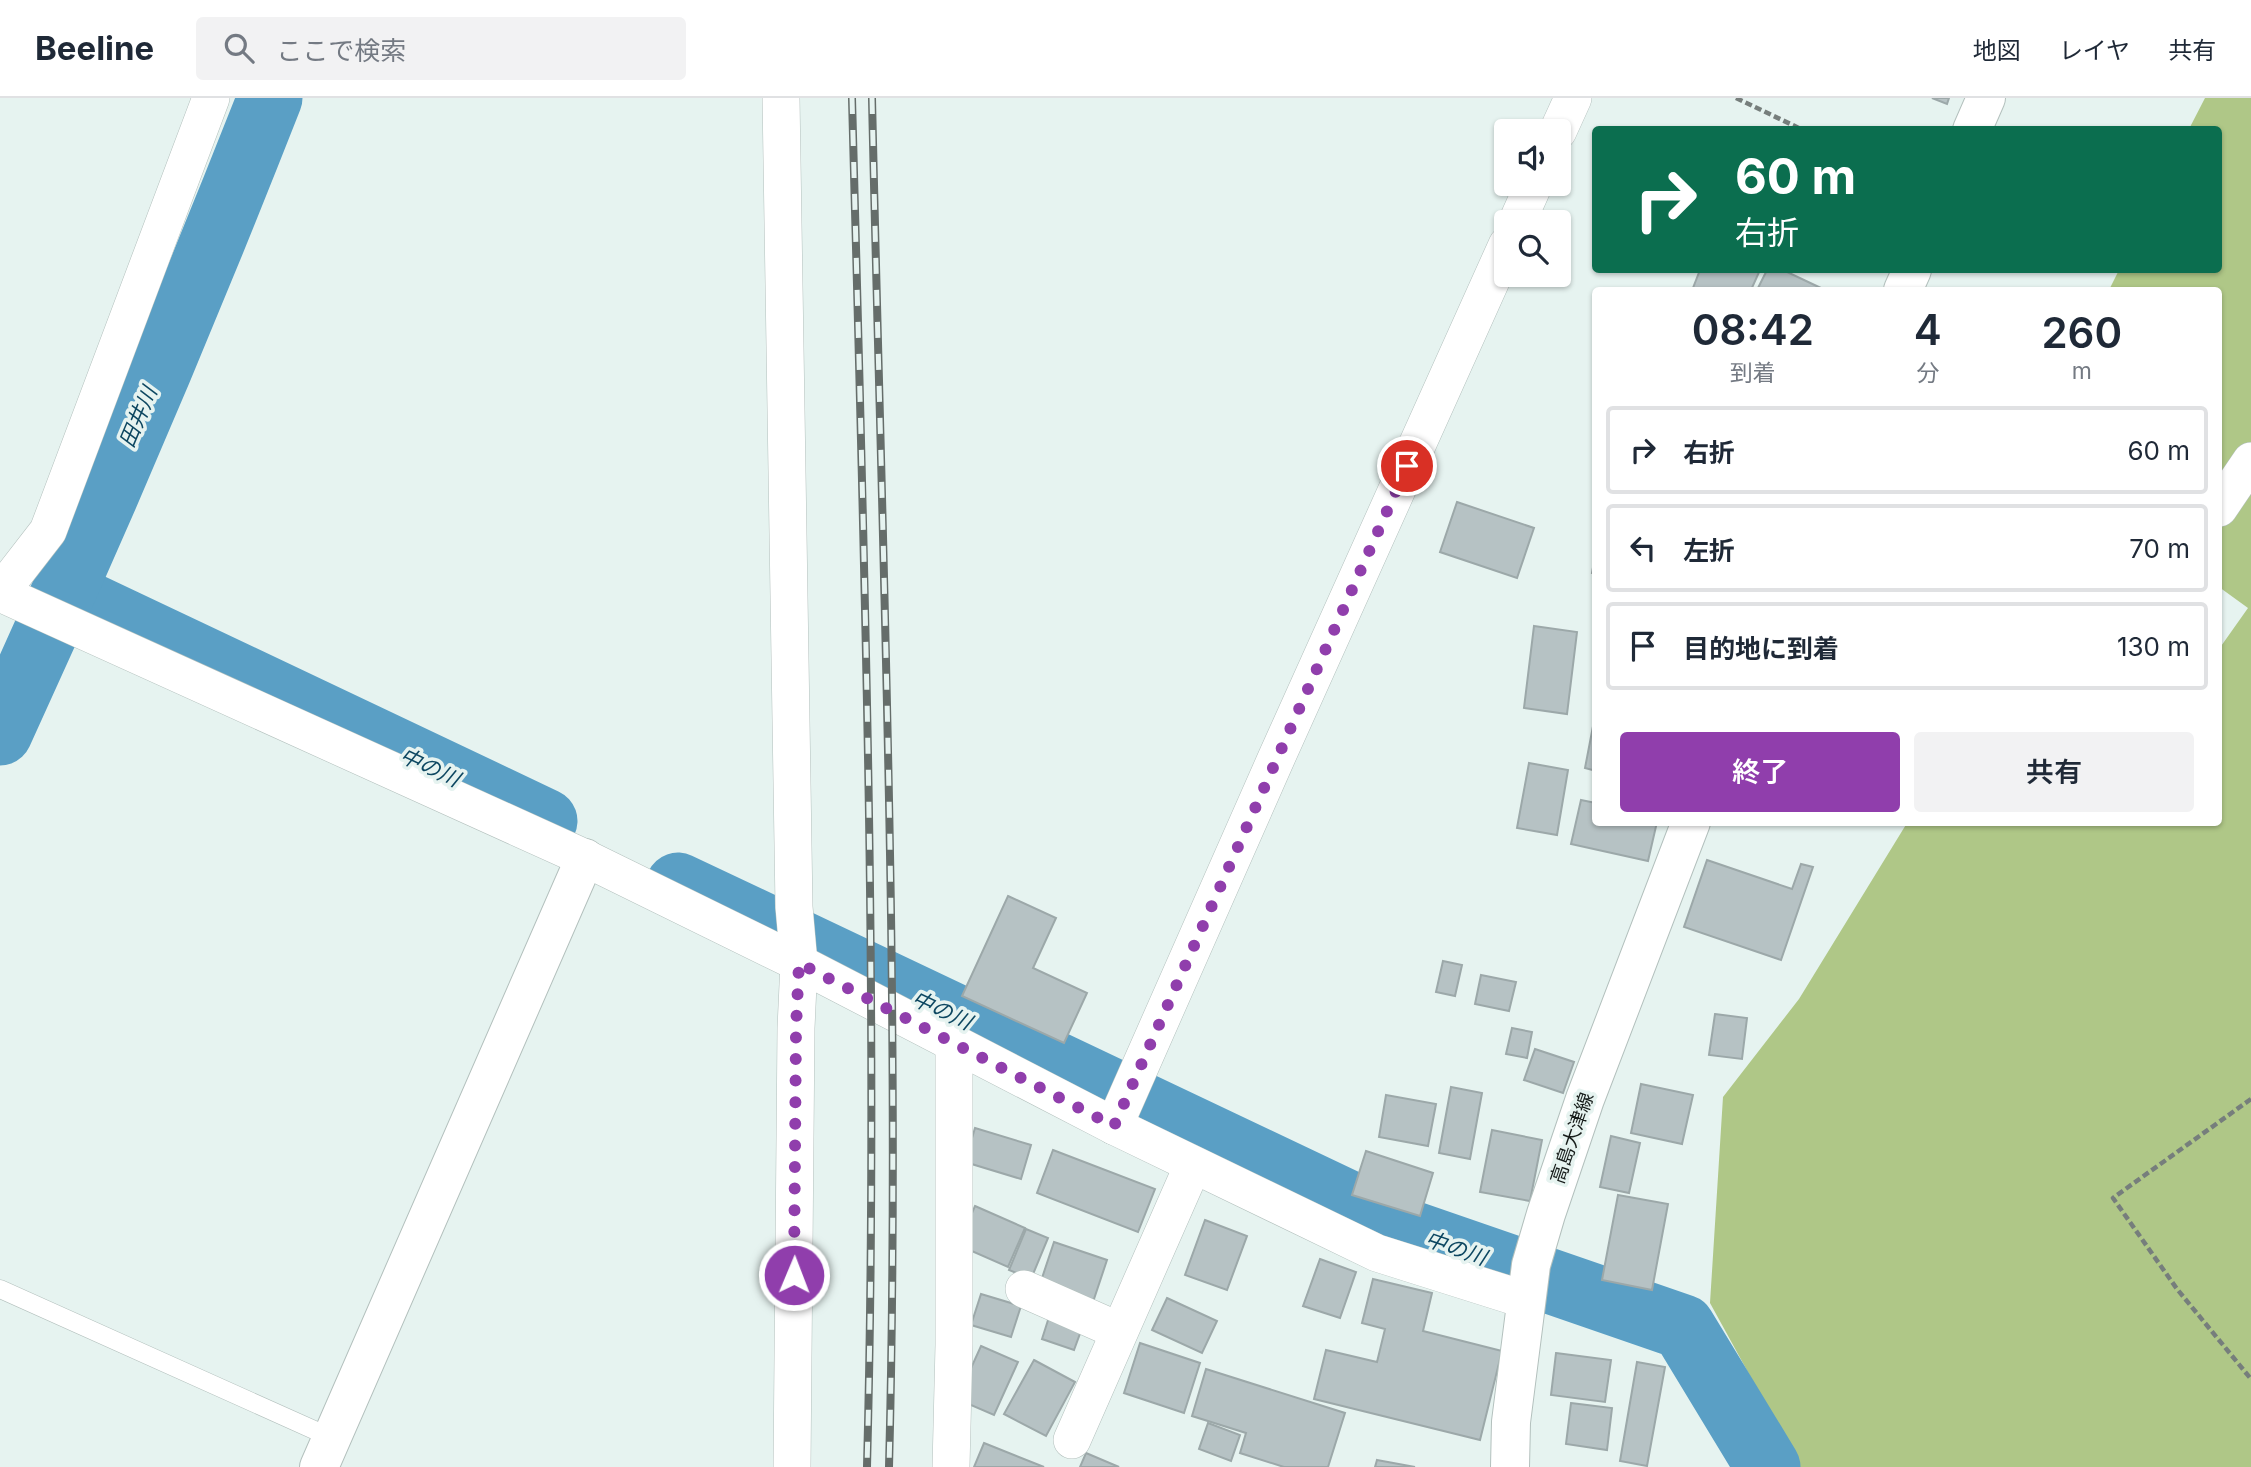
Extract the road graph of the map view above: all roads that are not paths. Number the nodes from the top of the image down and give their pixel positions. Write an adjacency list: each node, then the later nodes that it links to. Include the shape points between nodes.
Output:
1 (211, 98): 10 (street, via 48,531)
2 (781, 98): 13 (street, via 794,907)
3 (1573, 98): 5 (street)
4 (1986, 98): 6 (main road)
5 (1563, 119)
6 (1974, 126)
7 (1494, 274): 15 (street)
8 (2251, 461): 9 (street)
9 (2222, 504)
10 (0, 593): 12 (street)
11 (1689, 826): 17 (main road, 高島大津線, via 1585,1099 1546,1214)
12 (585, 858): 13 (street); 22 (main road)
13 (799, 963): 14 (street); 23 (street)
14 (954, 1043): 15 (street); 24 (street)
15 (1114, 1126): 16 (street)
16 (1193, 1165): 17 (street, via 1377,1253); 20 (street)
17 (1528, 1285): 25 (main road, 高島大津線)
18 (0, 1289): 22 (lane)
19 (1024, 1289): 20 (street)
20 (1119, 1331): 21 (street)
21 (1072, 1440)
22 (325, 1453)
23 (792, 1467)
24 (951, 1467)
25 (1510, 1467)

